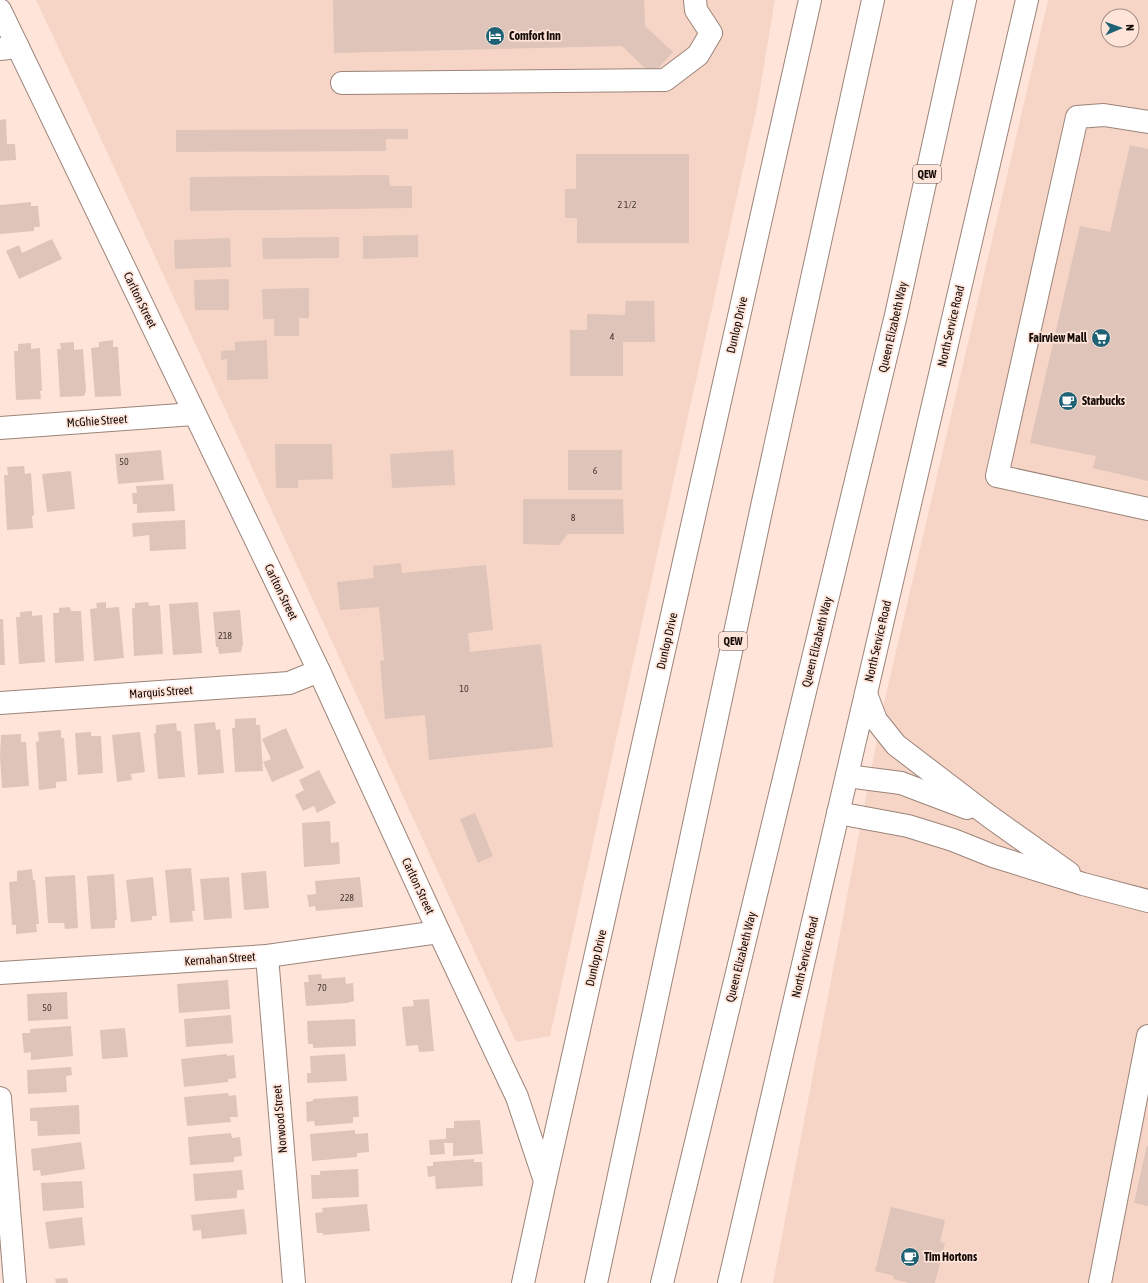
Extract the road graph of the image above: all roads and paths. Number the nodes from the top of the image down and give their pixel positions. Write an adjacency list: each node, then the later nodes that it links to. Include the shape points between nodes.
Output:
1 (695, 0): 8 (main road, via 696,10 711,33 698,55 664,80)
2 (810, 0): 26 (main road, Dunlop Drive)
3 (873, 0): 30 (main road, QEW)
4 (965, 0): 31 (main road, Queen Elizabeth Way / QEW, via 894,322)
5 (1027, 0): 14 (main road, North Service Road)
6 (0, 10): 7 (main road, Carlton Street)
7 (9, 48): 10 (main road, Carlton Street)
8 (342, 83)
9 (1148, 122): 12 (main road, via 1104,115 1077,117 997,476)
10 (194, 414): 11 (main road, McGhie Street); 13 (main road, Carlton Street)
11 (0, 428)
12 (1148, 509)
13 (319, 671): 15 (main road, Marquis Street, via 289,683); 21 (main road, Carlton Street)
14 (866, 694): 16 (main road, North Service Road); 18 (main road, via 876,720 896,745)
15 (0, 703)
16 (847, 776): 17 (main road, North Service Road); 18 (main road, via 901,783)
17 (838, 813): 19 (main road, via 908,826); 32 (main road, North Service Road)
18 (989, 816): 19 (main road)
19 (1083, 884): 20 (main road)
20 (1148, 901)
21 (439, 932): 22 (main road, Kernahan Street); 26 (main road, Carlton Street, via 517,1096)
22 (267, 956): 23 (main road, Kernahan Street); 28 (main road, Norwood Street)
23 (0, 973)
24 (1148, 1036): 33 (main road)
25 (0, 1098): 27 (main road)
26 (545, 1181): 29 (main road, Dunlop Drive)
27 (15, 1283)
28 (294, 1283)
29 (524, 1283)
30 (596, 1283)
31 (662, 1283)
32 (729, 1283)
33 (1100, 1283)

